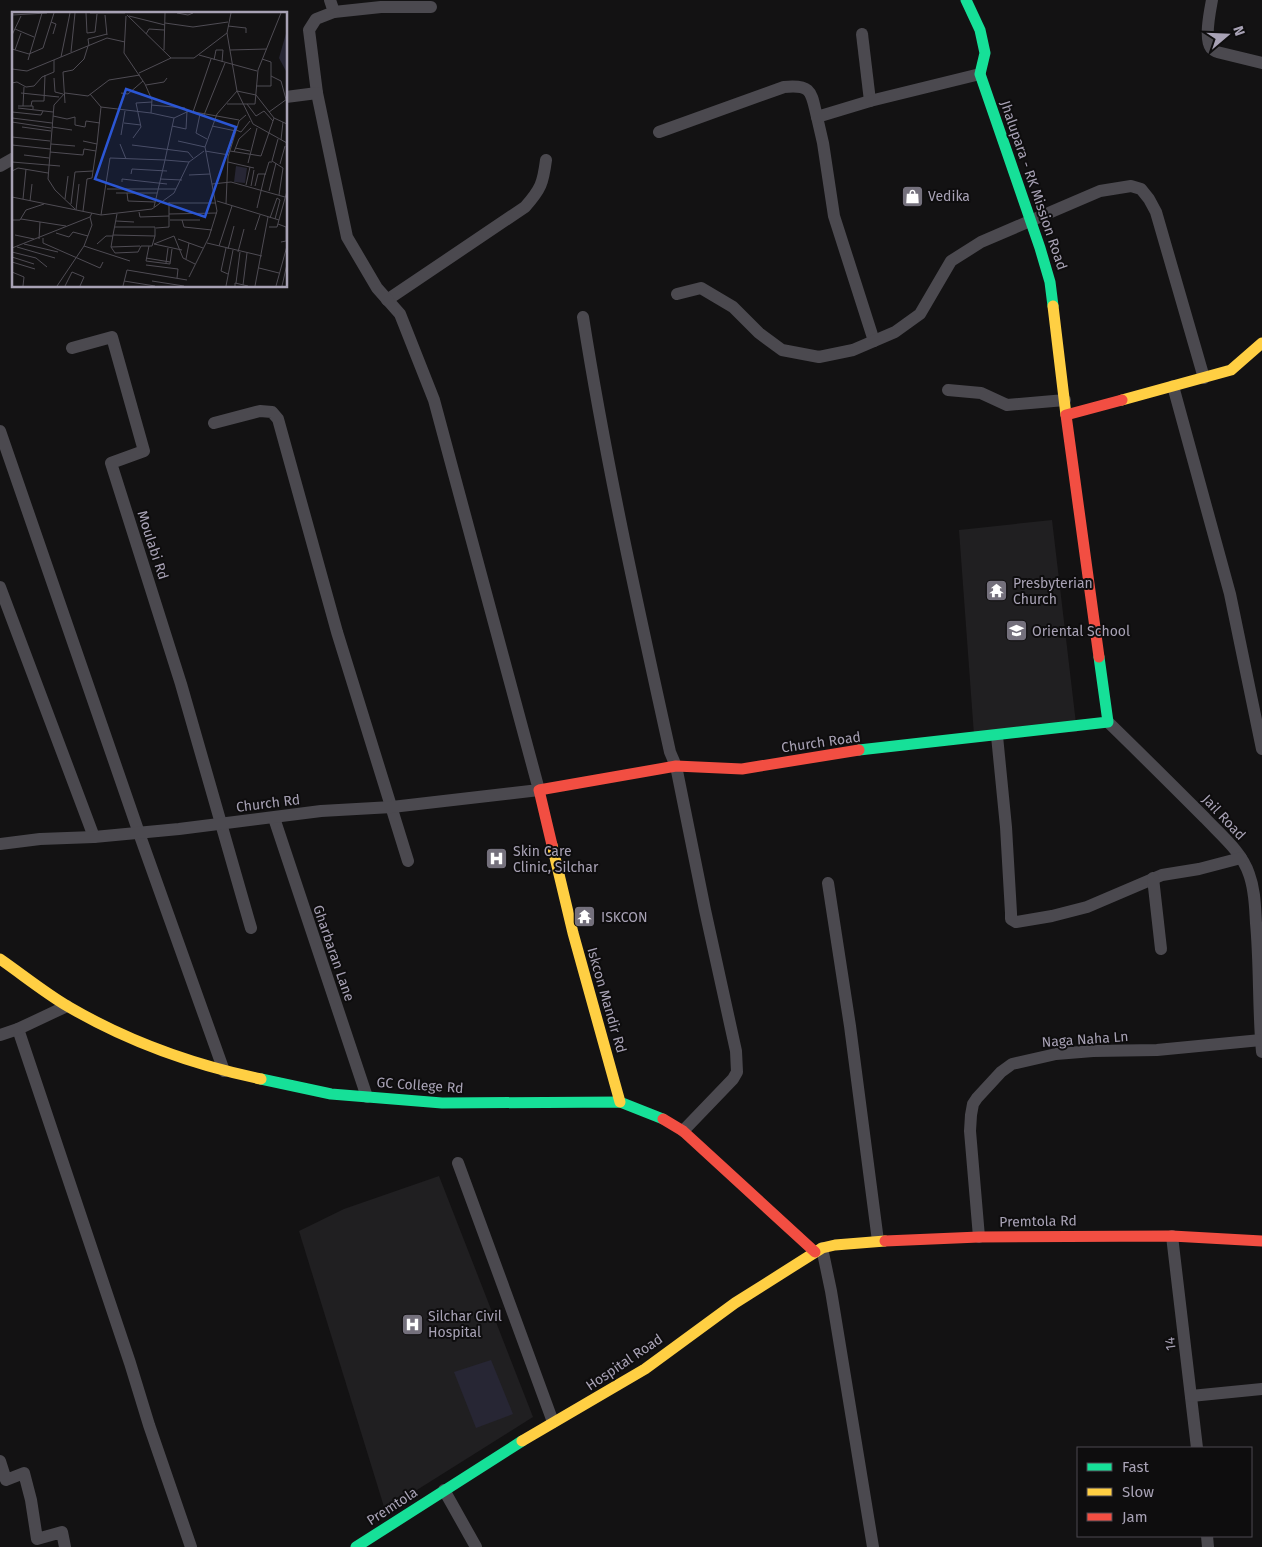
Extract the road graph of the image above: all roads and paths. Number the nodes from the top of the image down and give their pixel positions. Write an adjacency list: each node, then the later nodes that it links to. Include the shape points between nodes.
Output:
1 (966, 0): 7 (main road, Jhalupara - RK Mission Road, via 980,30 984,53)
2 (1212, 0): 6 (street, via 1208,33 1211,49)
3 (332, 6): 4 (street); 8 (street, via 316,19 309,30)
4 (431, 7)
5 (862, 34): 10 (street)
6 (1262, 63)
7 (980, 74): 10 (street); 16 (main road, Jhalupara - RK Mission Road)
8 (317, 93): 9 (street); 18 (street, via 348,237)
9 (288, 97)
10 (870, 100): 11 (street)
11 (817, 117): 12 (street, via 809,91 798,85 784,87); 20 (street, via 834,216)
12 (659, 132)
13 (12, 159): 15 (street)
14 (546, 160): 18 (street, via 538,192 525,207)
15 (0, 166)
16 (1031, 221): 20 (street, via 981,242 951,261 920,314 895,332); 23 (street, via 1100,191 1131,186 1141,189 1156,212); 26 (main road, Jhalupara - RK Mission Road, via 1050,282)
17 (677, 294): 20 (street, via 701,288 733,307 782,350 819,357 853,350)
18 (387, 300): 35 (street, via 400,314 434,400)
19 (583, 317): 34 (street, via 597,410 633,584 670,752)
20 (874, 341)
21 (1262, 343): 23 (main road, via 1231,370)
22 (72, 348): 38 (street, Moulabi Rd, via 112,337 144,451 111,463)
23 (1204, 378): 24 (main road)
24 (1173, 386): 27 (main road); 33 (street, via 1230,594)
25 (948, 390): 26 (street, via 981,393 1007,405)
26 (1065, 400): 27 (main road, Jhalupara - RK Mission Road)
27 (1066, 415): 31 (main road, Jhalupara - RK Mission Road)
28 (214, 422): 36 (street, via 260,411 272,412 278,419 337,632)
29 (0, 431): 39 (street)
30 (0, 587): 40 (street)
31 (1108, 722): 32 (main road, Church Road); 42 (street, Jail Road)
32 (997, 736): 34 (main road, Church Road, via 854,751 742,769); 44 (street, via 1011,919 1016,922 1087,908)
33 (1262, 748)
34 (676, 766): 35 (main road, Church Road); 57 (street, via 737,1064 734,1078)
35 (539, 790): 36 (street, Church Rd); 56 (main road, Iskcon Mandir Rd, via 573,933)
36 (392, 807): 37 (street, Church Rd, via 321,811); 43 (street)
37 (274, 818): 38 (street, Church Rd); 55 (street, Gharbaran Lane)
38 (222, 824): 39 (street, Church Rd); 46 (street)
39 (139, 833): 40 (street, Church Rd); 54 (street)
40 (94, 837): 41 (street, Church Rd)
41 (0, 844)
42 (1240, 858): 44 (street); 47 (street, Jail Road, via 1252,883)
43 (408, 861)
44 (1153, 878): 48 (street)
45 (828, 883): 61 (street)
46 (251, 928)
47 (1260, 945): 53 (street, Jail Road)
48 (1161, 949)
49 (0, 959): 50 (main road, GC College Rd)
50 (67, 1006): 51 (street); 54 (main road, GC College Rd, via 159,1050)
51 (18, 1029): 52 (street); 71 (street)
52 (0, 1035)
53 (1262, 1046): 60 (street, Naga Naha Ln, via 1065,1053 1007,1066 977,1098 971,1115)
54 (224, 1071): 55 (main road, GC College Rd, via 331,1094)
55 (367, 1097): 56 (main road, GC College Rd, via 460,1103)
56 (620, 1102): 57 (main road, GC College Rd, via 663,1118)
57 (683, 1132): 63 (main road, GC College Rd)
58 (458, 1163): 66 (street)
59 (1172, 1236): 60 (main road, Premtola Rd); 62 (main road, Premtola Rd); 65 (street, 14)
60 (979, 1237): 61 (main road, Premtola Rd)
61 (878, 1241): 63 (main road, Premtola Rd)
62 (1262, 1241)
63 (818, 1250): 66 (main road, Hospital Road, via 735,1303 645,1369); 74 (street, via 831,1291)
64 (1262, 1389): 65 (street)
65 (1191, 1396): 67 (street, 14)
66 (553, 1422): 69 (main road, Hospital Road)
67 (1197, 1447)
68 (0, 1461): 70 (street, via 6,1480 24,1474 37,1539 62,1532)
69 (444, 1490): 72 (main road, Premtola); 73 (street)
70 (65, 1547)
71 (191, 1547)
72 (356, 1547)
73 (476, 1547)
74 (873, 1547)

